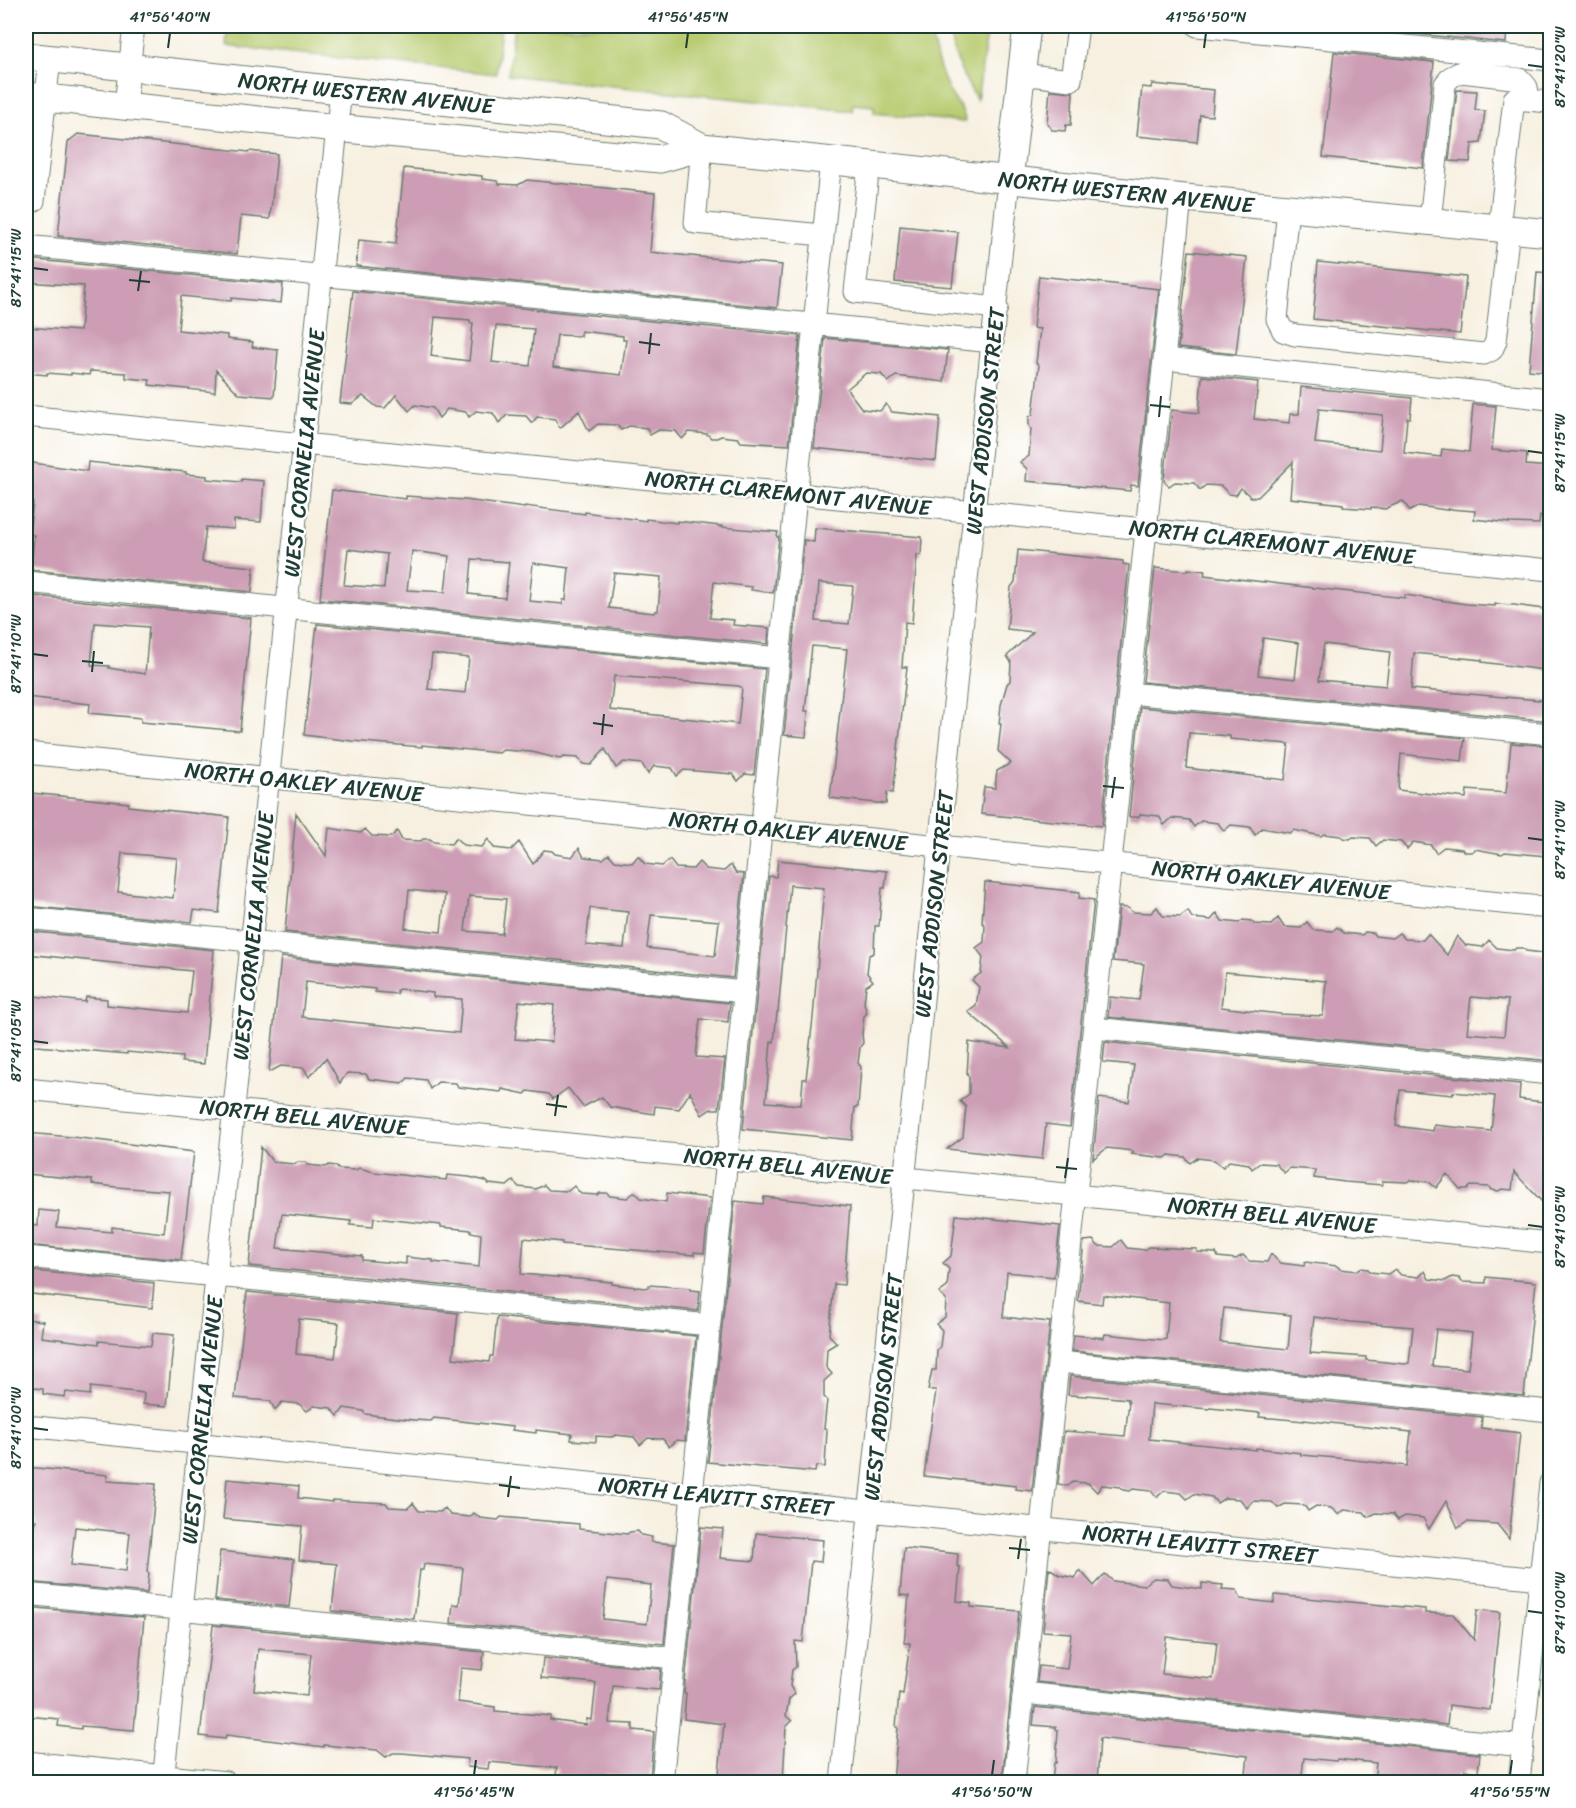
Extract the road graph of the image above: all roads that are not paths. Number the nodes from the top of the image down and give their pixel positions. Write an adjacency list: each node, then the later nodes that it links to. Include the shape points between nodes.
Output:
1 (134, 26): 7 (street)
2 (1027, 26): 8 (main road, WEST ADDISON STREET)
3 (1078, 26): 8 (street, via 1071,80)
4 (1197, 26): 6 (street)
5 (38, 57): 7 (main road, NORTH WESTERN AVENUE); 10 (street)
6 (1551, 60)
7 (129, 67): 9 (main road, NORTH WESTERN AVENUE); 13 (street)
8 (1021, 74): 18 (main road, WEST ADDISON STREET)
9 (341, 90): 14 (street, WEST CORNELIA AVENUE); 15 (main road, NORTH WESTERN AVENUE, via 660,125)
10 (36, 97): 13 (main road, NORTH WESTERN AVENUE); 20 (street, via 34,201)
11 (1529, 100): 12 (street); 22 (street, via 1527,87 1520,79 1461,72 1444,84); 23 (street, via 1514,99)
12 (1551, 102)
13 (125, 106): 14 (main road, NORTH WESTERN AVENUE)
14 (338, 128): 15 (main road, NORTH WESTERN AVENUE, via 660,159); 27 (street, WEST CORNELIA AVENUE)
15 (702, 147): 16 (main road, NORTH WESTERN AVENUE); 25 (street, via 695,223)
16 (831, 161): 17 (main road, NORTH WESTERN AVENUE); 25 (street)
17 (869, 165): 18 (main road, NORTH WESTERN AVENUE); 28 (street, via 855,292)
18 (1010, 180): 19 (main road, NORTH WESTERN AVENUE); 28 (street, WEST ADDISON STREET)
19 (1181, 198): 21 (main road, NORTH WESTERN AVENUE); 31 (street)
20 (26, 201)
21 (1288, 208): 22 (main road, NORTH WESTERN AVENUE); 23 (street, via 1277,319 1283,331 1484,354 1492,350 1496,341)
22 (1430, 221): 23 (main road, NORTH WESTERN AVENUE)
23 (1504, 228): 24 (main road, NORTH WESTERN AVENUE)
24 (1551, 232)
25 (823, 235): 29 (street)
26 (26, 246): 27 (street)
27 (322, 276): 29 (street); 34 (street, WEST CORNELIA AVENUE)
28 (997, 308): 30 (street, WEST ADDISON STREET)
29 (814, 324): 30 (street); 35 (street)
30 (993, 342): 36 (street, WEST ADDISON STREET)
31 (1164, 359): 32 (street); 37 (street)
32 (1551, 399)
33 (26, 416): 34 (street, NORTH CLAREMONT AVENUE)
34 (305, 444): 35 (street, NORTH CLAREMONT AVENUE); 40 (street, WEST CORNELIA AVENUE)
35 (796, 494): 36 (street, NORTH CLAREMONT AVENUE); 41 (street)
36 (975, 512): 37 (street, NORTH CLAREMONT AVENUE); 47 (street, WEST ADDISON STREET)
37 (1146, 529): 38 (street, NORTH CLAREMONT AVENUE); 42 (street)
38 (1551, 570)
39 (26, 582): 40 (street)
40 (287, 608): 41 (street); 45 (street, WEST CORNELIA AVENUE)
41 (779, 658): 46 (street)
42 (1129, 693): 43 (street); 48 (street)
43 (1551, 734)
44 (26, 753): 45 (street, NORTH OAKLEY AVENUE)
45 (269, 778): 46 (street, NORTH OAKLEY AVENUE); 51 (street, WEST CORNELIA AVENUE)
46 (761, 828): 47 (street, NORTH OAKLEY AVENUE); 52 (street)
47 (940, 847): 48 (street, NORTH OAKLEY AVENUE); 58 (street, WEST ADDISON STREET)
48 (1111, 864): 49 (street, NORTH OAKLEY AVENUE); 53 (street)
49 (1551, 908)
50 (26, 918): 51 (street)
51 (252, 940): 52 (street); 56 (street, WEST CORNELIA AVENUE)
52 (744, 992): 57 (street)
53 (1094, 1028): 54 (street); 59 (street)
54 (1551, 1074)
55 (26, 1089): 56 (street, NORTH BELL AVENUE)
56 (234, 1110): 57 (street, NORTH BELL AVENUE); 62 (street, WEST CORNELIA AVENUE)
57 (727, 1160): 58 (street, NORTH BELL AVENUE); 63 (street)
58 (905, 1178): 59 (street, NORTH BELL AVENUE); 70 (street, WEST ADDISON STREET)
59 (1076, 1195): 60 (street, NORTH BELL AVENUE); 64 (street)
60 (1551, 1243)
61 (26, 1257): 62 (street)
62 (217, 1277): 63 (street); 67 (street, WEST CORNELIA AVENUE)
63 (709, 1325): 69 (street)
64 (1059, 1362): 65 (street); 71 (street)
65 (1551, 1411)
66 (26, 1426): 67 (street, NORTH LEAVITT STREET)
67 (199, 1444): 69 (street, NORTH LEAVITT STREET); 74 (street, WEST CORNELIA AVENUE)
68 (1551, 1483): 72 (street)
69 (692, 1493): 70 (street, NORTH LEAVITT STREET); 75 (street)
70 (870, 1511): 71 (street, NORTH LEAVITT STREET); 82 (street, WEST ADDISON STREET)
71 (1041, 1528): 72 (street, NORTH LEAVITT STREET); 76 (street)
72 (1545, 1579): 77 (street)
73 (26, 1594): 74 (street)
74 (181, 1610): 75 (street); 79 (street, WEST CORNELIA AVENUE)
75 (675, 1658): 81 (street)
76 (1024, 1694): 77 (street); 83 (street)
77 (1523, 1746): 84 (street)
78 (26, 1762): 79 (street)
79 (164, 1779): 80 (street)
80 (226, 1782)
81 (662, 1782)
82 (841, 1782)
83 (1014, 1782)
84 (1519, 1782)

